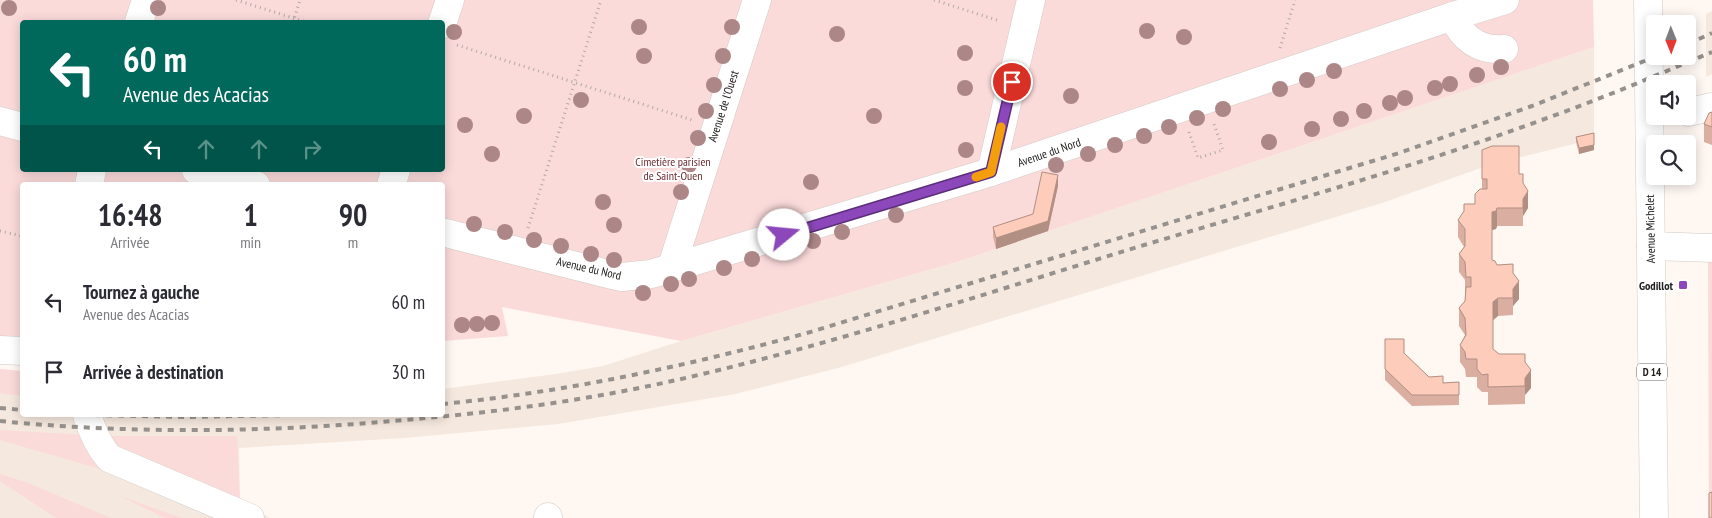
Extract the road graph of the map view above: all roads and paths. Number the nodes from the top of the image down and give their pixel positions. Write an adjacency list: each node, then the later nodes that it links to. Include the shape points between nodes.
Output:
1 (146, 0): 13 (main road)
2 (236, 0): 14 (path)
3 (300, 0): 15 (path)
4 (450, 0): 17 (main road)
5 (601, 0): 21 (path)
6 (756, 0): 28 (main road, Avenue de l'Ouest)
7 (934, 0): 16 (path)
8 (1031, 0): 16 (main road)
9 (1295, 0): 19 (path, via 1279,51)
10 (1505, 0): 12 (main road, Avenue du Nord)
11 (1648, 0): 20 (main road, Avenue Michelet / D 14)
12 (1453, 16): 18 (main road, via 1470,41 1481,47); 19 (main road, Avenue du Nord)
13 (139, 20)
14 (291, 20)
15 (294, 20)
16 (1024, 28): 30 (main road)
17 (447, 34): 21 (path)
18 (1504, 49)
19 (1286, 72): 22 (main road, Avenue du Nord)
20 (1654, 75)
21 (575, 82): 28 (path); 37 (path)
22 (1194, 103): 22 (path, via 1198,158 1223,150); 30 (main road, Avenue du Nord)
23 (1712, 107): 24 (main road)
24 (1696, 110)
25 (0, 121): 27 (main road)
26 (1658, 125): 35 (main road, Avenue Michelet / D 14)
27 (20, 126)
28 (716, 128): 38 (main road, Avenue de l'Ouest)
29 (204, 172): 31 (main road)
30 (991, 172): 38 (main road, Avenue du Nord)
31 (244, 182)
32 (0, 231): 34 (path)
33 (445, 233): 37 (main road, Avenue du Nord)
34 (20, 236)
35 (1651, 246): 36 (main road); 43 (main road, Avenue Michelet / D 14)
36 (1712, 248)
37 (520, 252): 38 (main road, Avenue du Nord, via 622,277)
38 (671, 269)
39 (0, 350): 40 (main road)
40 (20, 352)
41 (87, 417): 42 (main road, via 94,436 109,458)
42 (250, 518)
43 (1654, 518)

